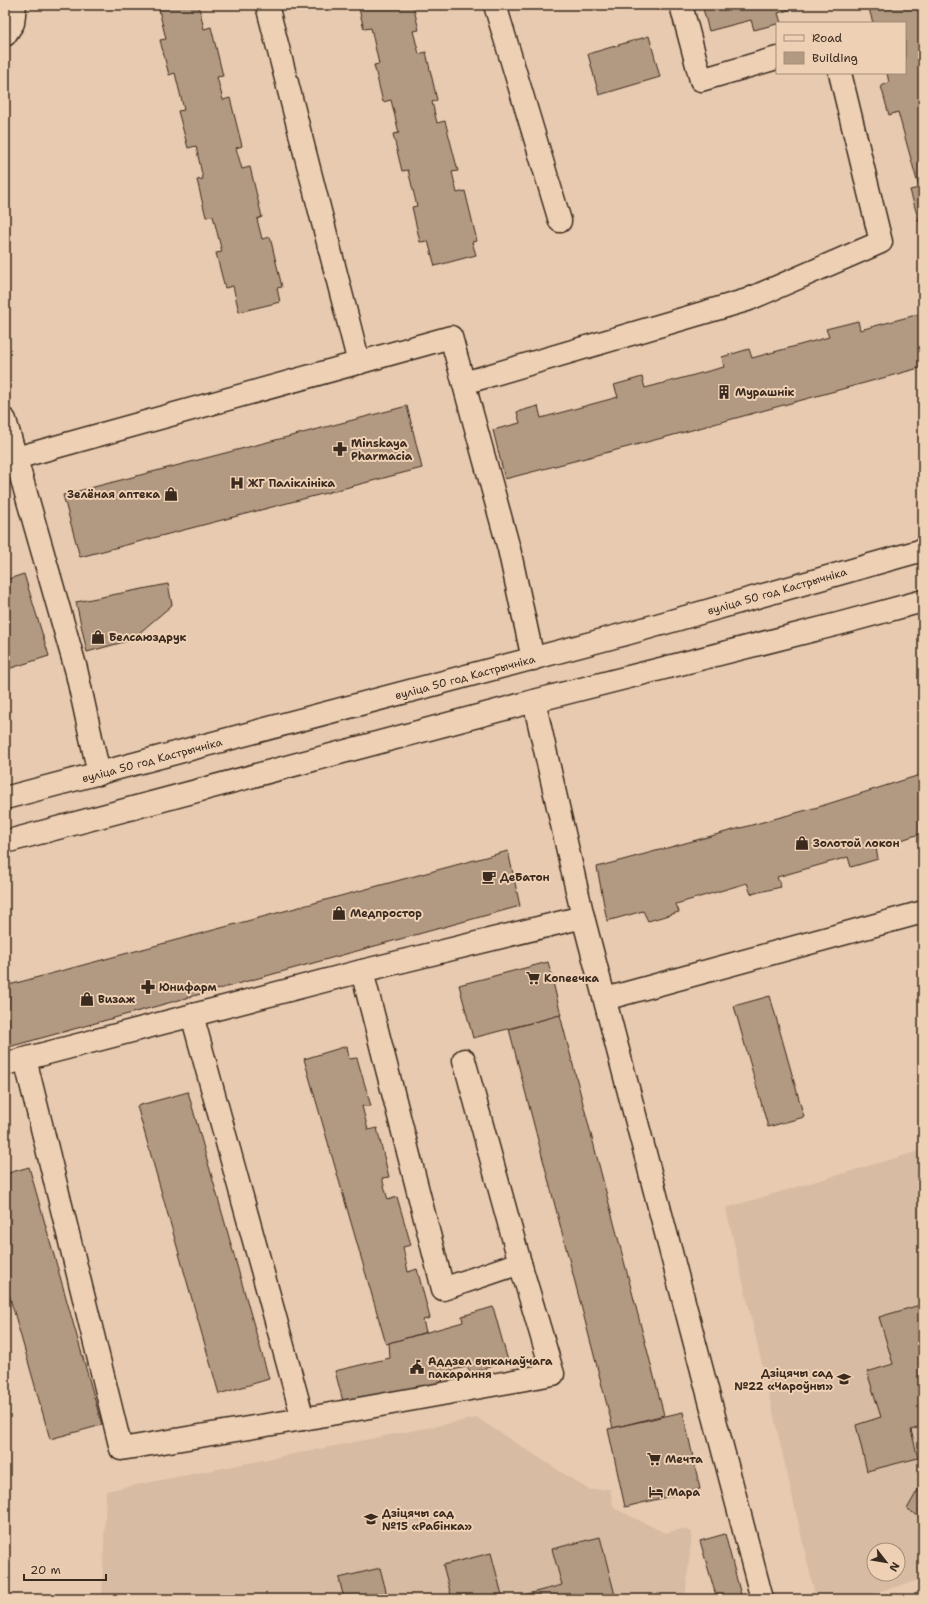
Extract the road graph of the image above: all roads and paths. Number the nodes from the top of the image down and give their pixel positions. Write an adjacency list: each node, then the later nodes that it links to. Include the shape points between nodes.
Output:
1 (15, 5): 5 (main road, via 12,23)
2 (267, 5): 9 (main road)
3 (495, 5): 8 (main road)
4 (681, 5): 6 (main road, via 701,80)
5 (5, 35)
6 (776, 58)
7 (840, 74): 10 (main road, via 881,242 747,300)
8 (560, 221)
9 (359, 363): 10 (main road, via 451,337); 12 (main road)
10 (464, 383): 15 (main road, via 510,549)
11 (5, 420): 12 (main road)
12 (16, 458): 17 (main road, via 76,669)
13 (923, 550): 15 (main road, вуліца 50 год Кастрычніка)
14 (923, 601): 16 (main road)
15 (533, 659): 17 (main road, вуліца 50 год Кастрычніка)
16 (534, 701): 19 (main road); 21 (main road)
17 (99, 774): 18 (main road, вуліца 50 год Кастрычніка)
18 (5, 798)
19 (5, 842)
20 (923, 912): 23 (main road)
21 (583, 917): 22 (main road); 23 (main road)
22 (362, 971): 24 (main road); 27 (main road, via 443,1289)
23 (605, 999): 29 (main road)
24 (192, 1015): 26 (main road); 28 (main road)
25 (464, 1060): 27 (main road)
26 (15, 1061): 28 (main road, via 121,1450)
27 (520, 1263): 28 (main road, via 553,1374)
28 (303, 1419)
29 (762, 1599)

